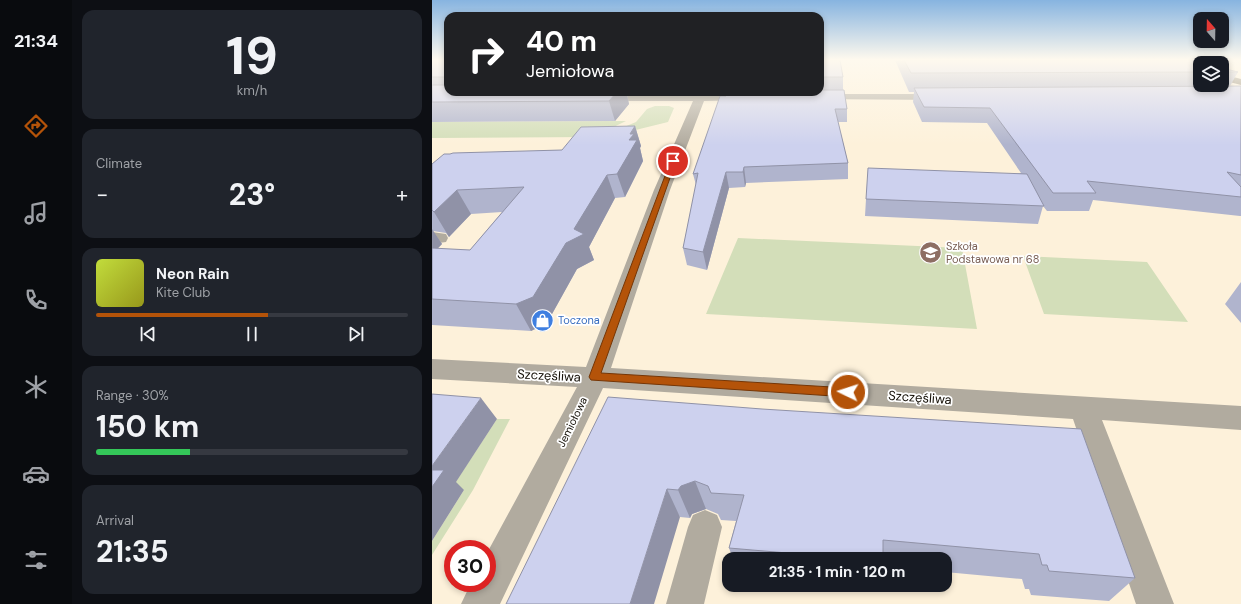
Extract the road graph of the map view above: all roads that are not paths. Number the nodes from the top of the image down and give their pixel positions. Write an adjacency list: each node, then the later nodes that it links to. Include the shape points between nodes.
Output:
1 (664, 96): 6 (street)
2 (701, 96): 9 (street, Jemiołowa, via 662,190)
3 (720, 96): 7 (street)
4 (805, 97): 5 (street)
5 (956, 97)
6 (589, 98)
7 (758, 98)
8 (432, 369): 9 (street, Szczęśliwa)
9 (595, 377): 10 (street, Szczęśliwa); 13 (street, Jemiołowa)
10 (1083, 407): 11 (street, Szczęśliwa); 15 (street)
11 (1241, 418)
12 (705, 527): 14 (street)
13 (480, 604)
14 (684, 604)
15 (1155, 604)

